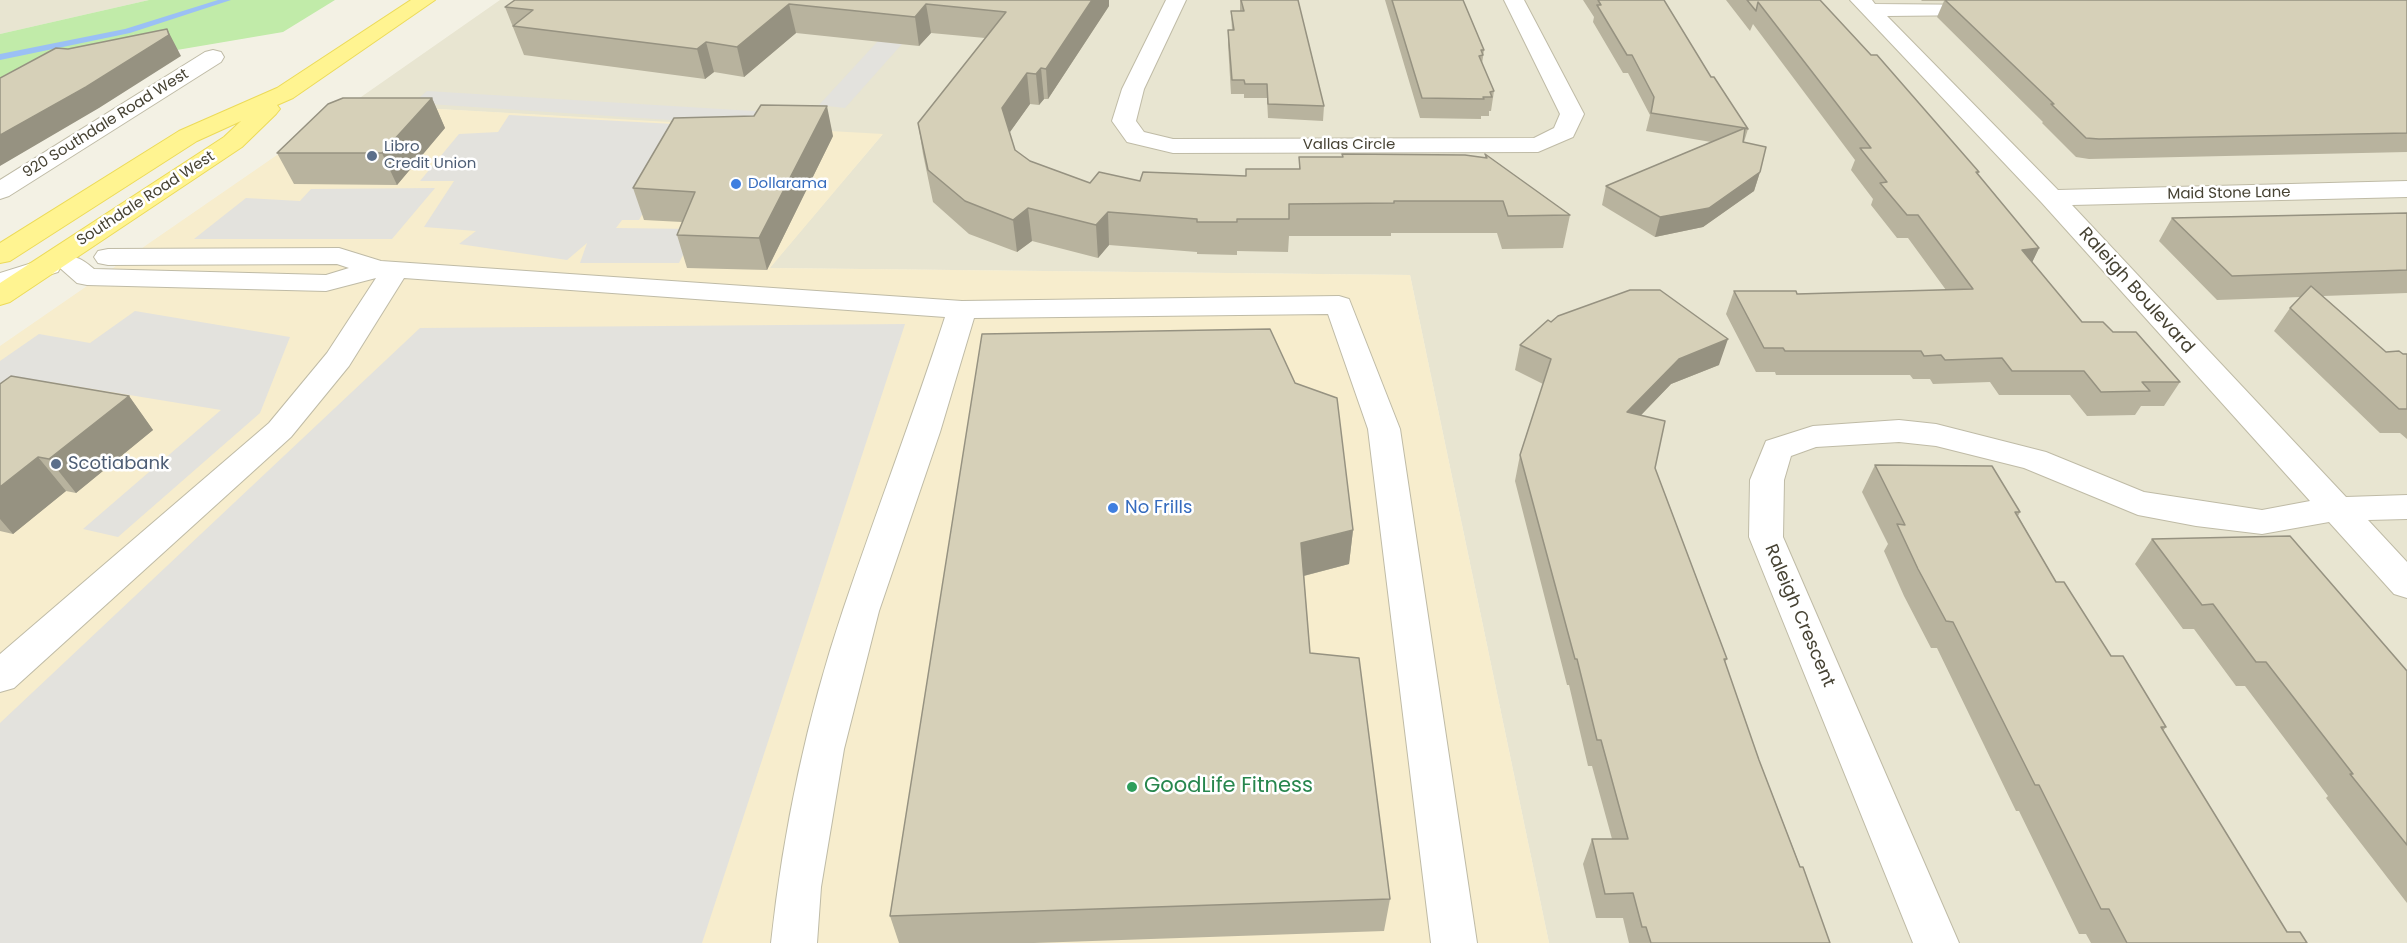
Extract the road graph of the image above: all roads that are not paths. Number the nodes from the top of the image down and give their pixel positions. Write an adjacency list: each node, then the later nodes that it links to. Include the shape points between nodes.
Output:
1 (426, 0): 7 (main road, Southdale Road West)
2 (1176, 0): 3 (street, Vallas Circle, via 1133,89 1124,121 1136,137 1173,146 1538,145 1564,132 1572,114)
3 (1514, 0)
4 (1865, 5): 5 (street); 10 (street, Raleigh Boulevard)
5 (2001, 8)
6 (213, 57): 9 (street, 920 Southdale Road West)
7 (285, 93): 11 (main road, Southdale Road West, via 188,136); 12 (main road, Southdale Road West, via 233,142)
8 (2407, 189): 10 (street, Maid Stone Lane)
9 (0, 191)
10 (2051, 198): 18 (street, Raleigh Boulevard)
11 (0, 255)
12 (57, 265): 13 (street, via 87,277 326,283); 14 (street); 15 (main road, Southdale Road West)
13 (388, 269): 16 (street); 20 (street, via 338,359 280,429)
14 (0, 282)
15 (0, 296)
16 (962, 310): 21 (street, via 861,611 827,738 799,887); 22 (street, via 1339,305 1384,429)
17 (2407, 507): 18 (street)
18 (2335, 509): 19 (street, Raleigh Boulevard); 23 (street, Raleigh Crescent, via 2262,522 2196,514 2138,503 2034,460 1936,435 1899,431 1813,437 1777,449 1767,480 1766,537)
19 (2407, 585)
20 (0, 677)
21 (794, 943)
22 (1454, 943)
23 (1936, 943)

